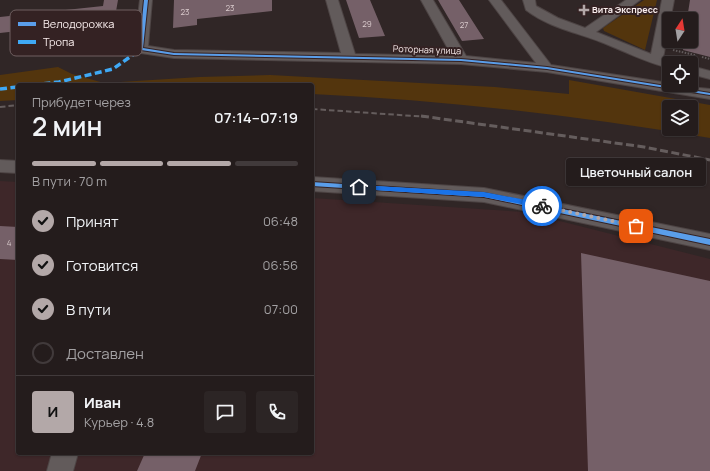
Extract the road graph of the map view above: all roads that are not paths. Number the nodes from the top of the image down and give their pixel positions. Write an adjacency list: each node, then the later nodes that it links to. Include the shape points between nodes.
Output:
1 (146, 0): 9 (street, Роторная улица)
2 (332, 0): 11 (street)
3 (427, 0): 12 (street)
4 (495, 0): 15 (street)
5 (529, 0): 8 (street, via 530,7 536,12)
6 (634, 0): 8 (street)
7 (668, 0): 13 (street)
8 (586, 33): 13 (street)
9 (142, 39)
10 (142, 49): 11 (street, Роторная улица, via 174,54)
11 (349, 57): 12 (street, Роторная улица)
12 (461, 60): 15 (street, Роторная улица)
13 (656, 61): 14 (street)
14 (662, 62)
15 (547, 68): 18 (street, Роторная улица)
16 (698, 72): 17 (street)
17 (710, 75)
18 (710, 94)
19 (0, 166): 20 (street)
20 (16, 167)
21 (314, 184): 22 (street, via 484,194)
22 (710, 242)
23 (64, 455): 24 (street)
24 (60, 471)

